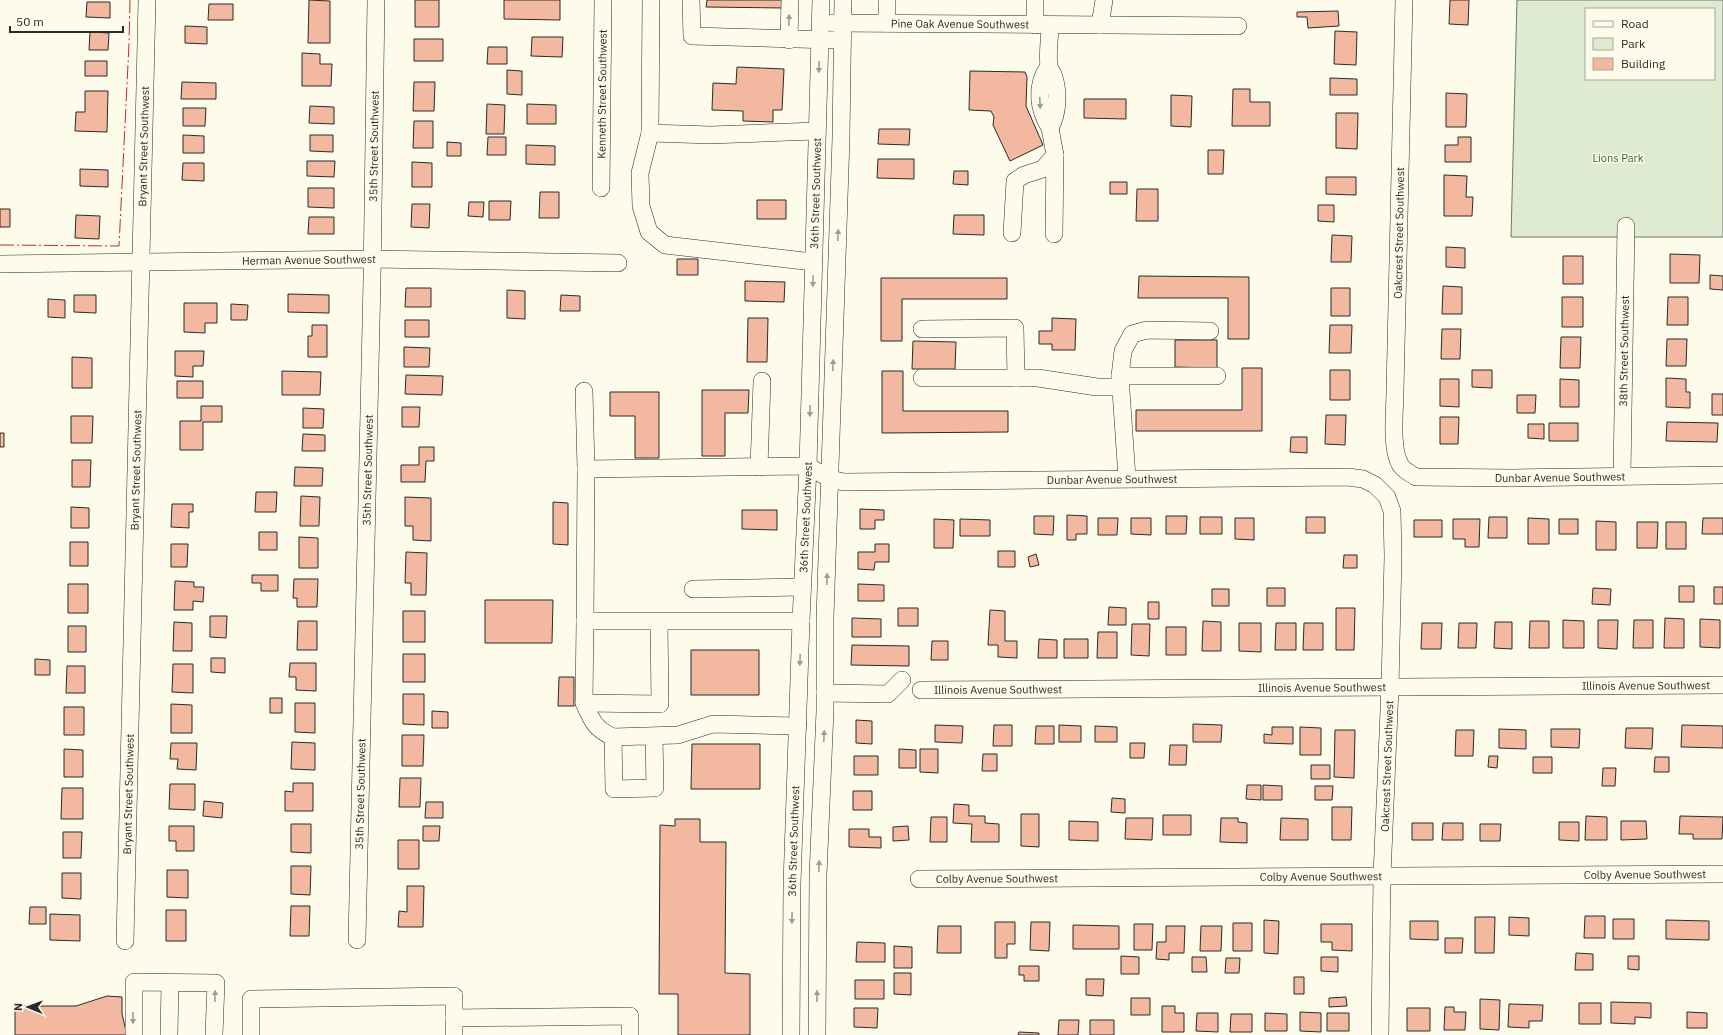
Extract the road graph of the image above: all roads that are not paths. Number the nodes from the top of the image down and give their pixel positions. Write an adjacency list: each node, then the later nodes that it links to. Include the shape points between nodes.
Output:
1 (147, 0): 29 (street, Bryant Street Southwest)
2 (376, 0): 28 (street, 35th Street Southwest)
3 (603, 0): 24 (street, Kenneth Street Southwest)
4 (651, 0): 22 (street)
5 (691, 0): 19 (street, via 692,36)
6 (790, 0): 19 (street, one-way to 6)
7 (821, 0): 18 (street, 36th Street Southwest)
8 (843, 0): 13 (street, 36th Street Southwest)
9 (887, 0): 14 (street)
10 (1035, 0): 15 (street)
11 (1104, 0): 16 (street)
12 (1404, 0): 42 (street, Oakcrest Street Southwest, via 1395,391 1395,448)
13 (843, 22): 14 (street, Pine Oak Avenue Southwest); 18 (street, Pine Oak Avenue Southwest); 20 (street, 36th Street Southwest)
14 (887, 22): 15 (street, Pine Oak Avenue Southwest)
15 (1042, 25): 16 (street, Pine Oak Avenue Southwest); 23 (street, via 1049,66 1043,75 1040,109 1050,128)
16 (1100, 25): 17 (street, Pine Oak Avenue Southwest)
17 (1238, 26)
18 (820, 32): 19 (street); 20 (street); 21 (street, 36th Street Southwest, one-way to 21)
19 (789, 40)
20 (842, 40): 48 (street, 36th Street Southwest, one-way to 20)
21 (816, 131): 22 (street); 30 (street, 36th Street Southwest)
22 (650, 133): 30 (street, via 640,173 641,206 649,232 665,245)
23 (1055, 155): 26 (street, via 1043,169 1024,175 1015,182); 27 (street)
24 (601, 188)
25 (1626, 226): 46 (street, 38th Street Southwest)
26 (1012, 233)
27 (1054, 234)
28 (372, 259): 29 (street, Herman Avenue Southwest); 31 (street, Herman Avenue Southwest); 67 (street, 35th Street Southwest)
29 (140, 262): 32 (street, Herman Avenue Southwest); 68 (street, Bryant Street Southwest)
30 (813, 262): 41 (street, 36th Street Southwest, one-way to 41)
31 (618, 263)
32 (0, 264)
33 (922, 329): 37 (street, via 1015,328)
34 (1210, 330): 39 (street, via 1147,330 1132,334 1124,351)
35 (1217, 376): 39 (street)
36 (922, 378): 37 (street)
37 (1016, 378): 39 (street, via 1038,378 1097,387)
38 (762, 381): 43 (street)
39 (1120, 381): 47 (street)
40 (584, 391): 44 (street)
41 (808, 466): 43 (street); 48 (street); 50 (street, 36th Street Southwest)
42 (1401, 466): 46 (street, Dunbar Avenue Southwest, via 1416,477)
43 (759, 467): 44 (street)
44 (586, 469): 52 (street)
45 (1723, 475): 46 (street, Dunbar Avenue Southwest)
46 (1622, 476)
47 (1127, 478): 48 (street, Dunbar Avenue Southwest, via 844,482); 49 (street, Dunbar Avenue Southwest, via 1363,478 1376,485)
48 (830, 479): 59 (street, 36th Street Southwest, one-way to 48)
49 (1387, 497): 57 (street, Oakcrest Street Southwest, via 1392,511)
50 (802, 587): 51 (street); 53 (street, 36th Street Southwest)
51 (693, 589)
52 (585, 621): 54 (street); 60 (street)
53 (801, 621): 54 (street); 61 (street, 36th Street Southwest, one-way to 61)
54 (659, 622): 60 (street, via 660,704)
55 (902, 680): 59 (street, via 888,694)
56 (1723, 685): 57 (street, Illinois Avenue Southwest)
57 (1390, 687): 58 (street, Illinois Avenue Southwest); 65 (street, Oakcrest Street Southwest)
58 (921, 690)
59 (825, 693): 78 (street, 36th Street Southwest, one-way to 59, via 818,875)
60 (584, 703): 63 (street, via 590,718 600,731)
61 (798, 726): 62 (street, via 713,724 678,735); 77 (street, 36th Street Southwest, one-way to 77, via 792,884)
62 (654, 736): 63 (street); 63 (street, via 655,788 614,789)
63 (613, 737)
64 (1723, 874): 65 (street, Colby Avenue Southwest)
65 (1382, 876): 66 (street, Colby Avenue Southwest); 79 (street, Oakcrest Street Southwest)
66 (919, 879)
67 (357, 940)
68 (125, 941)
69 (170, 983): 71 (street, one-way to 71, via 134,982); 72 (street); 73 (street, one-way to 69, via 216,983)
70 (454, 1018): 74 (street, via 454,996 251,999); 75 (street); 76 (street, via 630,1016)
71 (134, 1035)
72 (169, 1035)
73 (214, 1035)
74 (251, 1035)
75 (454, 1035)
76 (630, 1035)
77 (791, 1035)
78 (817, 1035)
79 (1380, 1035)

